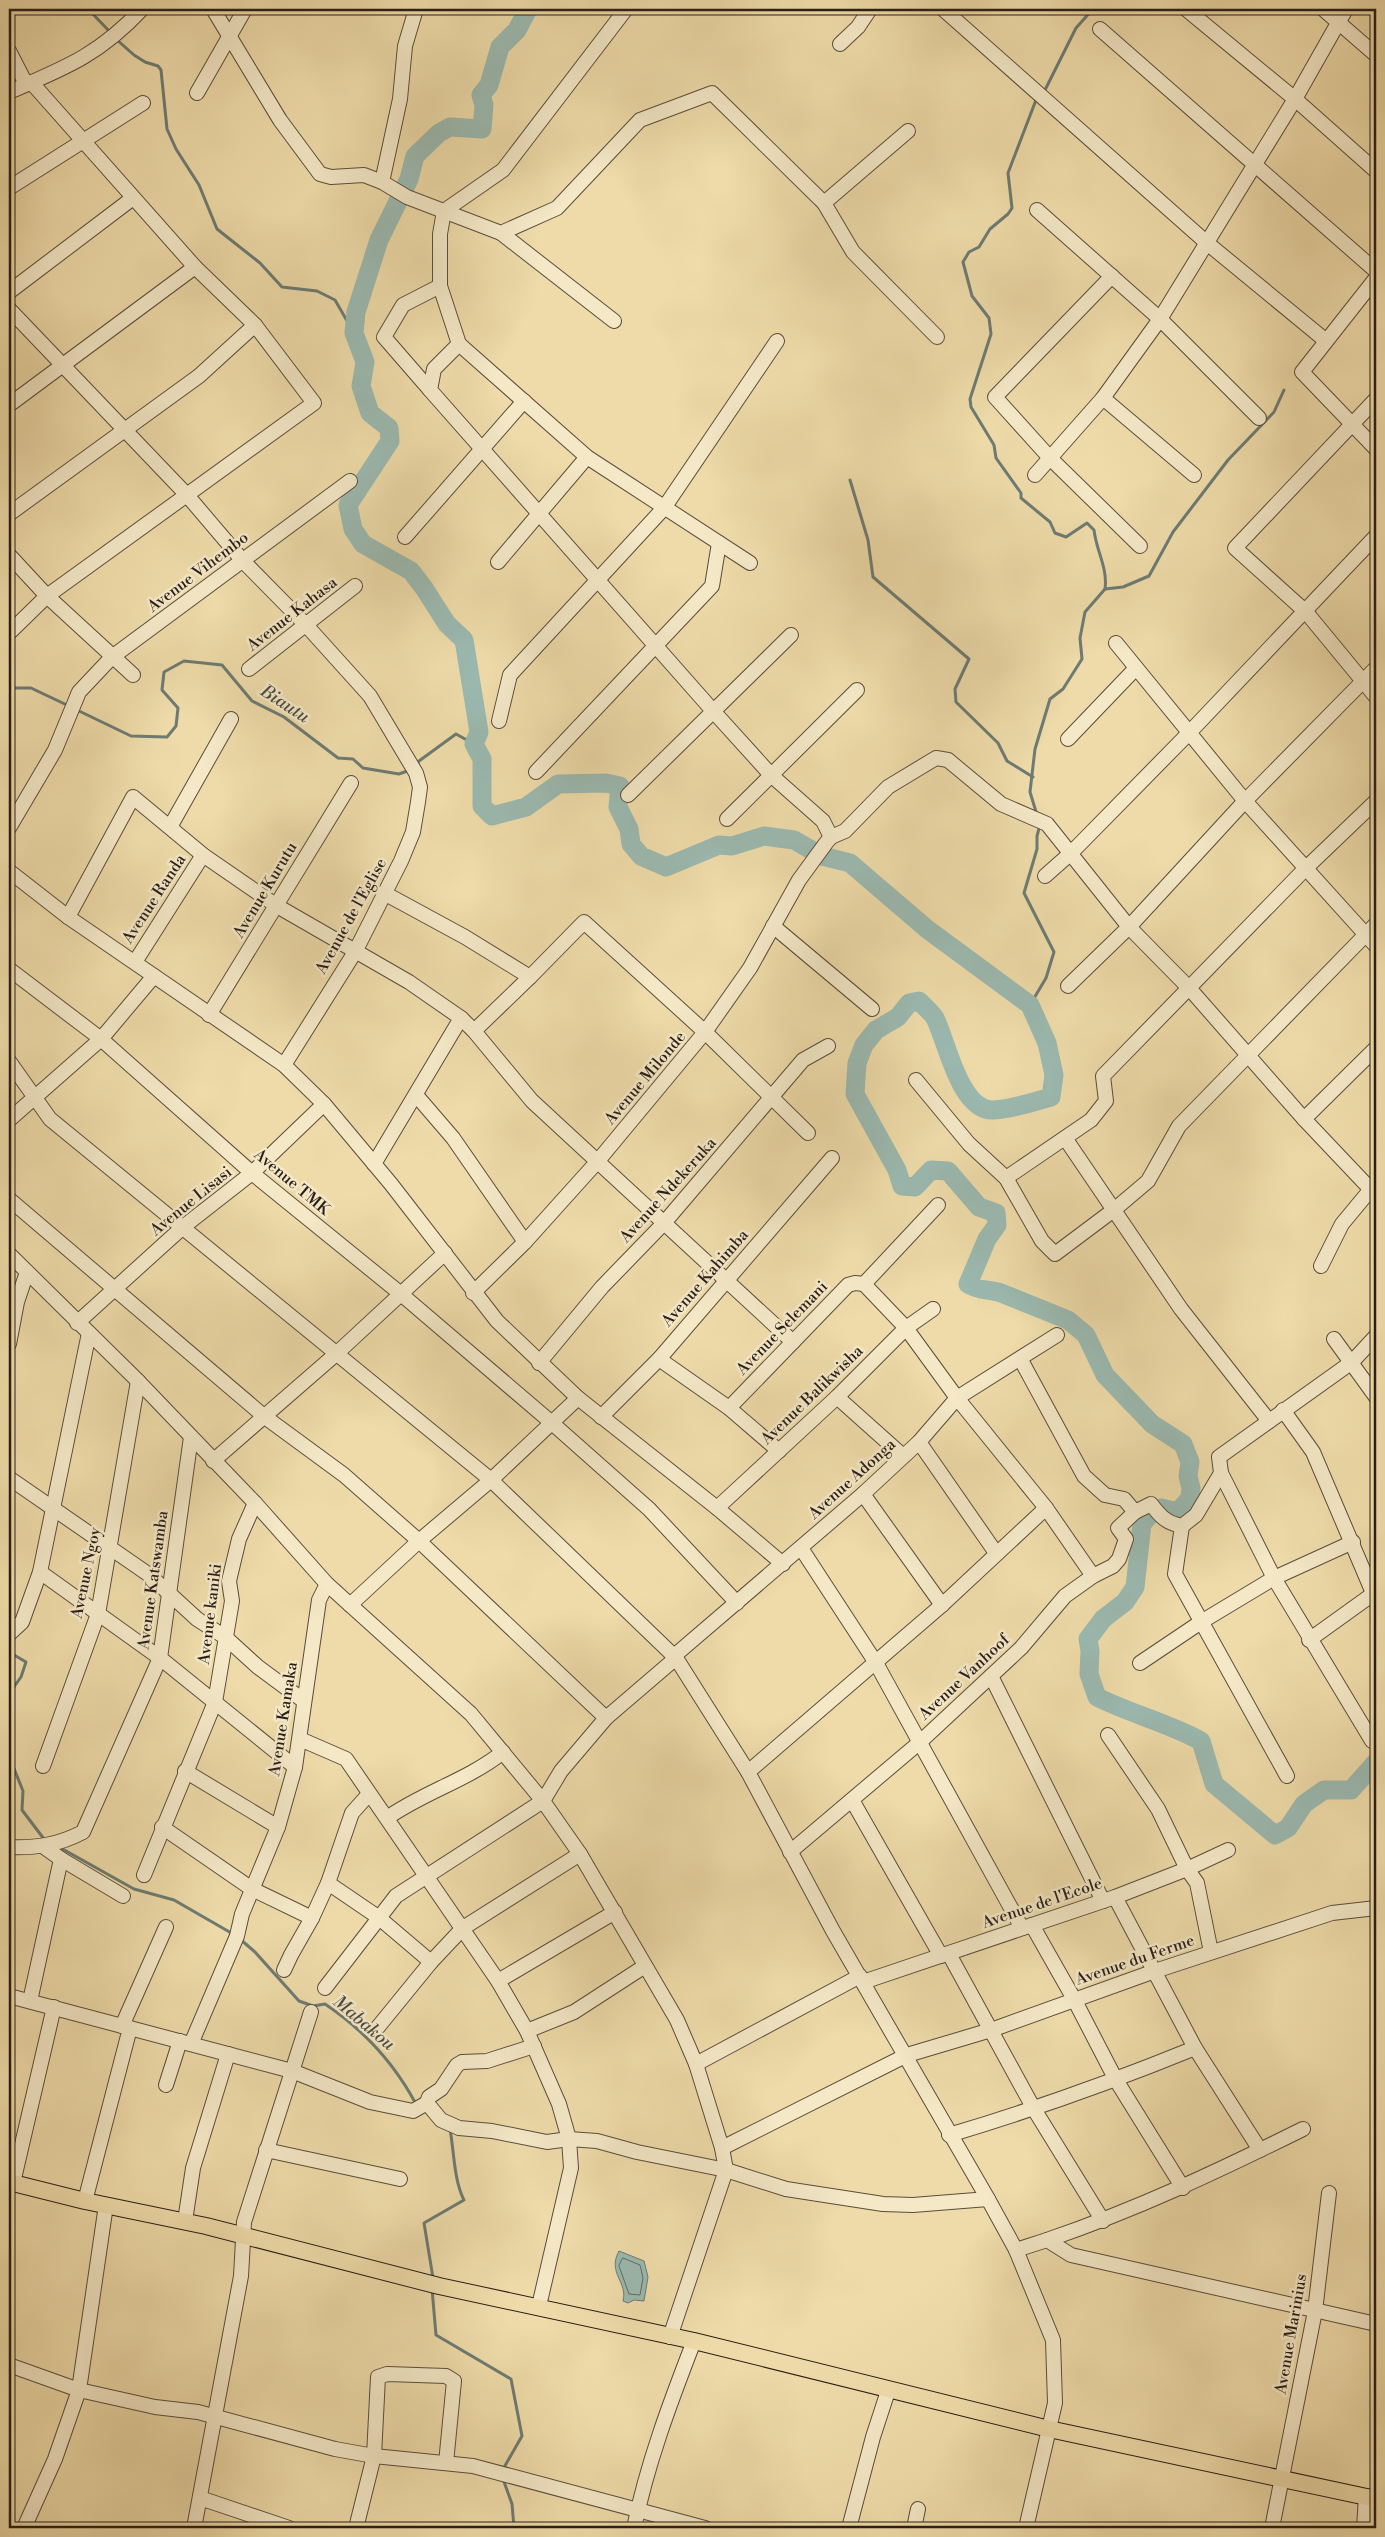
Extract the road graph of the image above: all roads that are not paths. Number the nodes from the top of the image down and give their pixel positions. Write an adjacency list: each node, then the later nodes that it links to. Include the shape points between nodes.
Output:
1 (142, 9): 17 (street, via 116,36 75,64)
2 (213, 9): 13 (street)
3 (245, 9): 13 (street)
4 (416, 9): 26 (street, via 405,46 400,100)
5 (626, 9): 31 (street, via 503,170)
6 (870, 9): 14 (street, via 858,27)
7 (943, 9): 33 (street)
8 (1186, 9): 20 (street)
9 (1323, 9): 11 (street)
10 (1346, 9): 11 (street)
11 (1339, 22): 16 (street); 20 (street)
12 (1100, 29): 24 (street)
13 (228, 35): 19 (street); 26 (street, via 280,120 320,174 331,177 364,175)
14 (840, 44)
15 (9, 51): 17 (street)
16 (1376, 55)
17 (29, 83): 18 (street); 23 (street)
18 (9, 92)
19 (196, 93)
20 (1295, 99): 24 (street); 25 (street)
21 (143, 103): 23 (street)
22 (908, 131): 29 (street)
23 (82, 140): 27 (street); 28 (street)
24 (1255, 165): 33 (street); 35 (street)
25 (1376, 171)
26 (382, 182): 31 (street, via 400,194)
27 (9, 188)
28 (133, 198): 34 (street); 39 (street)
29 (824, 202): 32 (street, via 712,93 640,120 557,208); 44 (street, via 853,252)
30 (1037, 210): 36 (street)
31 (444, 211): 32 (street); 38 (street, via 440,234)
32 (501, 233): 42 (street)
33 (1207, 243): 41 (street); 45 (street)
34 (195, 267): 43 (street); 48 (street)
35 (1376, 271)
36 (1112, 276): 41 (street); 60 (street, via 996,397)
37 (1376, 278): 45 (street)
38 (440, 286): 47 (street); 49 (street, via 403,305 384,337)
39 (9, 292)
40 (9, 309): 48 (street)
41 (1160, 319): 50 (street); 54 (street)
42 (614, 321)
43 (255, 325): 56 (street, via 200,376); 64 (street, via 314,403)
44 (937, 337)
45 (1325, 340): 55 (street, via 1302,372)
46 (777, 341): 65 (street)
47 (459, 344): 49 (street, via 434,369); 52 (street)
48 (60, 365): 53 (street); 56 (street)
49 (430, 390): 57 (street)
50 (1103, 398): 60 (street); 62 (street)
51 (1376, 399): 55 (street)
52 (524, 401): 57 (street); 59 (street)
53 (9, 405)
54 (1258, 418)
55 (1352, 423): 58 (street); 79 (street, via 1236,548)
56 (124, 429): 64 (street); 67 (street)
57 (482, 447): 66 (street); 69 (street)
58 (1376, 449)
59 (587, 457): 65 (street); 66 (street)
60 (1050, 458): 61 (street); 71 (street)
61 (1035, 475)
62 (1194, 475)
63 (350, 481): 73 (street, Avenue Vihembo)
64 (186, 494): 73 (street); 78 (street)
65 (664, 508): 70 (street); 76 (street)
66 (539, 512): 74 (street); 76 (street)
67 (9, 514)
68 (1376, 536): 79 (street)
69 (405, 537)
70 (719, 543): 75 (street); 84 (street, via 712,586)
71 (1140, 546)
72 (9, 555): 78 (street)
73 (243, 561): 80 (street); 85 (street, Avenue Vihembo)
74 (498, 562)
75 (750, 563)
76 (597, 580): 84 (street); 95 (street, via 510,675)
77 (355, 586): 80 (street, Avenue Kahasa)
78 (47, 596): 81 (street); 85 (street)
79 (1306, 612): 90 (street); 96 (street)
80 (306, 625): 88 (street, Avenue Kahasa); 113 (street, Avenue de l'Eglise, via 370,696 414,768 420,787 413,832)
81 (9, 632)
82 (791, 635): 93 (street)
83 (1116, 643): 86 (street)
84 (656, 648): 93 (street); 98 (street)
85 (112, 658): 89 (street); 106 (street, Avenue Vihembo, via 80,692 55,750)
86 (1136, 668): 96 (street); 97 (street)
87 (1376, 668): 90 (street)
88 (249, 669)
89 (132, 675)
90 (1363, 681): 92 (street); 102 (street)
91 (857, 690): 99 (street)
92 (1376, 697)
93 (714, 712): 99 (street); 101 (street)
94 (231, 719): 105 (street)
95 (500, 721)
96 (1188, 734): 102 (street); 108 (street)
97 (1068, 738)
98 (536, 772)
99 (771, 775): 104 (street); 107 (street, via 823,820)
100 (351, 783): 114 (street, Avenue Kurutu)
101 (628, 795)
102 (1245, 801): 110 (street); 118 (street)
103 (1376, 801): 110 (street)
104 (727, 819)
105 (170, 827): 109 (street); 115 (street, via 133,797)
106 (9, 828)
107 (828, 840): 108 (street, via 845,831 888,787 936,758 948,760 1001,804 1041,822); 117 (street, Avenue Milonde)
108 (1071, 853): 112 (street); 118 (street)
109 (203, 855): 114 (street); 122 (street, Avenue Randa)
110 (1306, 868): 119 (street); 127 (street)
111 (9, 871): 115 (street)
112 (1045, 876)
113 (384, 893): 121 (street, Avenue de l'Eglise); 125 (street, via 465,937)
114 (277, 906): 121 (street); 129 (street, Avenue Kurutu)
115 (68, 916): 122 (street)
116 (1376, 924): 119 (street)
117 (773, 926): 128 (street); 132 (street, Avenue Milonde, via 750,968)
118 (1129, 927): 126 (street); 127 (street)
119 (1365, 934): 120 (street); 136 (street)
120 (1376, 946)
121 (355, 952): 130 (street, via 409,982); 138 (street, Avenue de l'Eglise)
122 (135, 962): 124 (street)
123 (9, 969): 133 (street, Avenue TMK)
124 (154, 976): 129 (street); 133 (street)
125 (530, 978): 131 (street); 132 (street, via 584,922)
126 (1068, 986)
127 (1189, 988): 136 (street); 147 (street, via 1103,1076 1106,1101 1091,1120)
128 (872, 1009)
129 (209, 1015): 138 (street)
130 (461, 1018): 131 (street); 140 (street)
131 (474, 1031): 149 (street, via 532,1101)
132 (705, 1032): 142 (street); 149 (street, Avenue Milonde)
133 (101, 1039): 141 (street); 151 (street, Avenue TMK)
134 (828, 1046): 142 (street, Avenue Ndekeruka, via 803,1060)
135 (1376, 1048): 144 (street)
136 (1249, 1054): 144 (street); 156 (street, via 1179,1126 1148,1181)
137 (9, 1061): 141 (street)
138 (284, 1066): 143 (street)
139 (916, 1080): 152 (street, via 969,1144)
140 (416, 1095): 150 (street); 159 (street, via 453,1138)
141 (35, 1097): 145 (street); 158 (street, via 50,1119)
142 (772, 1098): 146 (street); 157 (street, Avenue Ndekeruka)
143 (324, 1104): 150 (street); 151 (street, Avenue Lisasi)
144 (1304, 1119): 153 (street)
145 (9, 1120)
146 (808, 1133)
147 (1065, 1138): 152 (street); 156 (street)
148 (832, 1158): 164 (street, Avenue Kahimba)
149 (597, 1162): 157 (street); 159 (street, Avenue Milonde)
150 (374, 1164): 160 (street)
151 (252, 1173): 158 (street, Avenue Lisasi); 168 (street, Avenue TMK)
152 (1006, 1178): 156 (street, via 1042,1241 1055,1254)
153 (1374, 1189): 162 (street, via 1342,1224)
154 (9, 1199): 166 (street)
155 (938, 1205): 165 (street)
156 (1115, 1209): 192 (street, via 1181,1308)
157 (664, 1223): 164 (street); 182 (street, Avenue Ndekeruka, via 602,1287)
158 (184, 1227): 166 (street, Avenue Lisasi); 178 (street)
159 (525, 1242): 167 (street, Avenue Milonde)
160 (445, 1253): 167 (street); 168 (street)
161 (9, 1254): 163 (street)
162 (1321, 1266)
163 (27, 1272): 170 (street); 177 (street)
164 (726, 1281): 176 (street); 179 (street, Avenue Kahimba)
165 (864, 1284): 171 (street); 176 (street, Avenue Selemani, via 848,1285)
166 (116, 1288): 170 (street, Avenue Lisasi); 190 (street)
167 (473, 1293): 182 (street, via 497,1322)
168 (401, 1294): 178 (street); 193 (street, Avenue TMK)
169 (933, 1309): 171 (street, Avenue Balikwisha)
170 (77, 1323): 172 (street)
171 (906, 1328): 184 (street, Avenue Balikwisha); 187 (street)
172 (89, 1333): 183 (street); 204 (street)
173 (1057, 1336): 180 (street, Avenue Adonga)
174 (1376, 1336): 181 (street)
175 (1334, 1339): 181 (street)
176 (792, 1342): 188 (street, Avenue Selemani)
177 (9, 1344)
178 (336, 1354): 190 (street); 201 (street)
179 (659, 1359): 188 (street); 191 (street, Avenue Kahimba)
180 (1021, 1360): 187 (street, Avenue Adonga); 207 (street, via 1084,1476 1105,1495 1124,1499)
181 (1352, 1362): 185 (street); 189 (street)
182 (540, 1363): 186 (street)
183 (138, 1381): 194 (street); 211 (street, Avenue Ngoy)
184 (837, 1397): 196 (street, Avenue Balikwisha); 197 (street)
185 (1376, 1397)
186 (578, 1398): 191 (street); 193 (street)
187 (957, 1398): 195 (street, Avenue Adonga); 206 (street)
188 (729, 1408): 196 (street)
189 (1283, 1410): 192 (street); 210 (street, via 1313,1452)
190 (265, 1417): 198 (street); 209 (street, via 344,1475)
191 (601, 1417): 205 (street)
192 (1269, 1420): 199 (street, via 1219,1457)
193 (552, 1423): 201 (street); 221 (street, Avenue TMK, via 649,1509)
194 (191, 1438): 198 (street); 219 (street, Avenue Katswamba)
195 (919, 1442): 197 (street, Avenue Adonga); 213 (street)
196 (779, 1450): 205 (street, Avenue Balikwisha)
197 (903, 1456): 202 (street, Avenue Adonga)
198 (213, 1461): 203 (street)
199 (1221, 1474): 208 (street, via 1196,1515); 217 (street)
200 (9, 1478): 204 (street)
201 (491, 1480): 209 (street); 229 (street)
202 (863, 1494): 212 (street, Avenue Adonga); 223 (street)
203 (255, 1503): 218 (street); 227 (street, Avenue kaniki, via 239,1539 229,1581 232,1601)
204 (52, 1508): 211 (street); 215 (street)
205 (717, 1508): 214 (street)
206 (1046, 1508): 213 (street); 216 (street)
207 (1135, 1512): 208 (street, via 1150,1504 1161,1518); 216 (street, Avenue Vanhoof, via 1118,1528 1126,1539 1119,1559 1113,1566)
208 (1182, 1526): 225 (street, via 1176,1574)
209 (419, 1541): 222 (street); 236 (street)
210 (1353, 1542): 217 (street); 220 (street)
211 (110, 1547): 219 (street, via 148,1574); 224 (street, Avenue Ngoy)
212 (801, 1548): 214 (street, Avenue Adonga); 231 (street)
213 (996, 1553): 223 (street)
214 (783, 1564): 221 (street, Avenue Adonga)
215 (40, 1572): 224 (street); 226 (street, via 22,1622)
216 (1093, 1576): 233 (street, Avenue Vanhoof, via 1066,1596 1021,1648)
217 (1274, 1578): 225 (street); 228 (street)
218 (327, 1584): 222 (street); 234 (street, Avenue Kamaka, via 319,1600)
219 (168, 1594): 227 (street, via 197,1619); 230 (street, Avenue Katswamba)
220 (1374, 1597): 228 (street)
221 (737, 1603): 229 (street, Avenue Adonga)
222 (350, 1605): 241 (street, via 471,1714)
223 (942, 1605): 231 (street)
224 (98, 1614): 230 (street); 242 (street, Avenue Ngoy)
225 (1201, 1622): 232 (street); 246 (street)
226 (9, 1634)
227 (225, 1636): 234 (street, via 258,1667); 235 (street, Avenue kaniki)
228 (1309, 1640): 239 (street, via 1372,1741)
229 (675, 1657): 236 (street, Avenue Adonga); 245 (street)
230 (160, 1658): 235 (street); 254 (street, Avenue Katswamba, via 84,1832)
231 (876, 1663): 240 (street); 245 (street)
232 (1140, 1663)
233 (990, 1676): 240 (street, Avenue Vanhoof); 265 (street)
234 (304, 1701): 238 (street, Avenue Kamaka)
235 (215, 1702): 243 (street); 244 (street, Avenue kaniki)
236 (606, 1718): 249 (street, Avenue Adonga, via 560,1771)
237 (1108, 1735): 259 (street, via 1158,1809)
238 (300, 1739): 243 (street, Avenue Kamaka); 247 (street, via 346,1759)
239 (1376, 1739)
240 (920, 1742): 248 (street, Avenue Vanhoof); 270 (street)
241 (503, 1752): 249 (street); 250 (street, via 485,1766)
242 (43, 1766)
243 (296, 1767): 252 (street, Avenue Kamaka)
244 (185, 1771): 251 (street, Avenue kaniki); 252 (street)
245 (748, 1772): 256 (street)
246 (1287, 1776)
247 (369, 1794): 250 (street); 262 (street, via 352,1813)
248 (852, 1800): 256 (street, Avenue Vanhoof); 274 (street)
249 (543, 1801): 257 (street); 261 (street)
250 (387, 1818): 261 (street)
251 (162, 1827): 260 (street, Avenue kaniki); 263 (street)
252 (278, 1827): 263 (street, Avenue Kamaka)
253 (9, 1847): 254 (street)
254 (45, 1847): 258 (street)
255 (1228, 1850): 259 (street, Avenue de l'Ecole)
256 (790, 1852): 279 (street)
257 (580, 1854): 267 (street); 272 (street)
258 (61, 1859): 264 (street); 284 (street)
259 (1187, 1869): 265 (street, Avenue de l'Ecole); 273 (street, via 1197,1883)
260 (144, 1875)
261 (426, 1875): 268 (street, via 396,1896); 272 (street)
262 (328, 1883): 268 (street); 269 (street)
263 (252, 1889): 269 (street); 291 (street, Avenue Kamaka, via 237,1936)
264 (123, 1896)
265 (1109, 1899): 270 (street, Avenue de l'Ecole); 278 (street)
266 (1376, 1908): 273 (street, Avenue du Ferme, via 1332,1914)
267 (615, 1912): 276 (street); 280 (street)
268 (378, 1916): 275 (street); 281 (street)
269 (312, 1918): 277 (street)
270 (1027, 1926): 274 (street, Avenue de l'Ecole); 283 (street)
271 (166, 1927): 287 (street)
272 (462, 1928): 275 (street); 280 (street)
273 (1211, 1952): 278 (street, Avenue du Ferme)
274 (945, 1955): 279 (street, Avenue de l'Ecole); 289 (street)
275 (431, 1962): 288 (street)
276 (645, 1966): 290 (street, via 574,2012); 296 (street, via 677,2020)
277 (284, 1970)
278 (1155, 1971): 283 (street, Avenue du Ferme); 293 (street)
279 (862, 1979): 295 (street); 296 (street, Avenue de l'Ecole)
280 (498, 1981): 290 (street)
281 (325, 1988)
282 (9, 1996): 284 (street)
283 (1074, 1999): 289 (street, Avenue du Ferme); 298 (street)
284 (30, 2001): 285 (street)
285 (54, 2007): 287 (street); 310 (street)
286 (311, 2012): 297 (street)
287 (126, 2027): 291 (street); 314 (street)
288 (378, 2027)
289 (991, 2030): 295 (street, Avenue du Ferme); 301 (street)
290 (528, 2031): 292 (street)
291 (185, 2043): 294 (street); 299 (street, Avenue Kamaka)
292 (534, 2046): 300 (street, via 486,2061 462,2062 441,2089); 304 (street, via 559,2104)
293 (1195, 2048): 298 (street); 307 (street)
294 (228, 2054): 297 (street); 316 (street, via 193,2168)
295 (907, 2055): 303 (street); 305 (street, Avenue du Ferme)
296 (696, 2064): 305 (street)
297 (292, 2071): 300 (street, via 370,2102); 306 (street)
298 (1116, 2080): 301 (street); 311 (street)
299 (166, 2085)
300 (421, 2107): 304 (street, via 459,2128 547,2142)
301 (1034, 2109): 303 (street); 317 (street)
302 (1303, 2129): 307 (street)
303 (949, 2135): 313 (street)
304 (569, 2139): 308 (street, via 597,2141); 321 (street, via 571,2168)
305 (722, 2148): 308 (street)
306 (266, 2150): 309 (street); 318 (street)
307 (1260, 2150): 311 (street)
308 (726, 2170): 313 (street, via 786,2189 883,2204); 324 (street)
309 (400, 2179)
310 (11, 2183): 314 (main road)
311 (1183, 2188): 317 (street)
312 (1329, 2193): 322 (street, Avenue Marinius)
313 (988, 2199): 320 (street)
314 (84, 2201): 315 (main road)
315 (106, 2206): 316 (main road); 327 (street)
316 (185, 2221): 318 (main road)
317 (1103, 2221): 319 (street)
318 (242, 2235): 321 (main road, via 433,2284); 329 (street, via 240,2276)
319 (1048, 2240): 320 (street); 322 (street, via 1070,2255)
320 (1016, 2250): 330 (street, via 1053,2340 1055,2403)
321 (539, 2306): 324 (main road)
322 (1315, 2311): 323 (street); 333 (street, Avenue Marinius)
323 (1376, 2324)
324 (670, 2337): 325 (main road)
325 (694, 2341): 328 (main road); 337 (street, via 660,2433)
326 (9, 2365): 327 (street)
327 (79, 2390): 329 (street); 338 (street, via 55,2460)
328 (888, 2391): 330 (main road); 344 (street)
329 (214, 2417): 331 (street); 334 (street)
330 (1049, 2429): 333 (main road); 346 (street)
331 (374, 2456): 332 (street); 332 (street, via 378,2377 387,2374 446,2376 454,2381); 341 (street)
332 (446, 2463): 337 (street, via 501,2473)
333 (1283, 2479): 335 (main road); 347 (street, Avenue Marinius)
334 (200, 2498): 339 (street); 340 (street)
335 (1371, 2498): 348 (street)
336 (918, 2509): 345 (street)
337 (638, 2510): 342 (street); 343 (street)
338 (24, 2528)
339 (194, 2528)
340 (290, 2528)
341 (356, 2528)
342 (634, 2528)
343 (705, 2528)
344 (849, 2528)
345 (914, 2528)
346 (1026, 2528)
347 (1272, 2528)
348 (1364, 2528)

